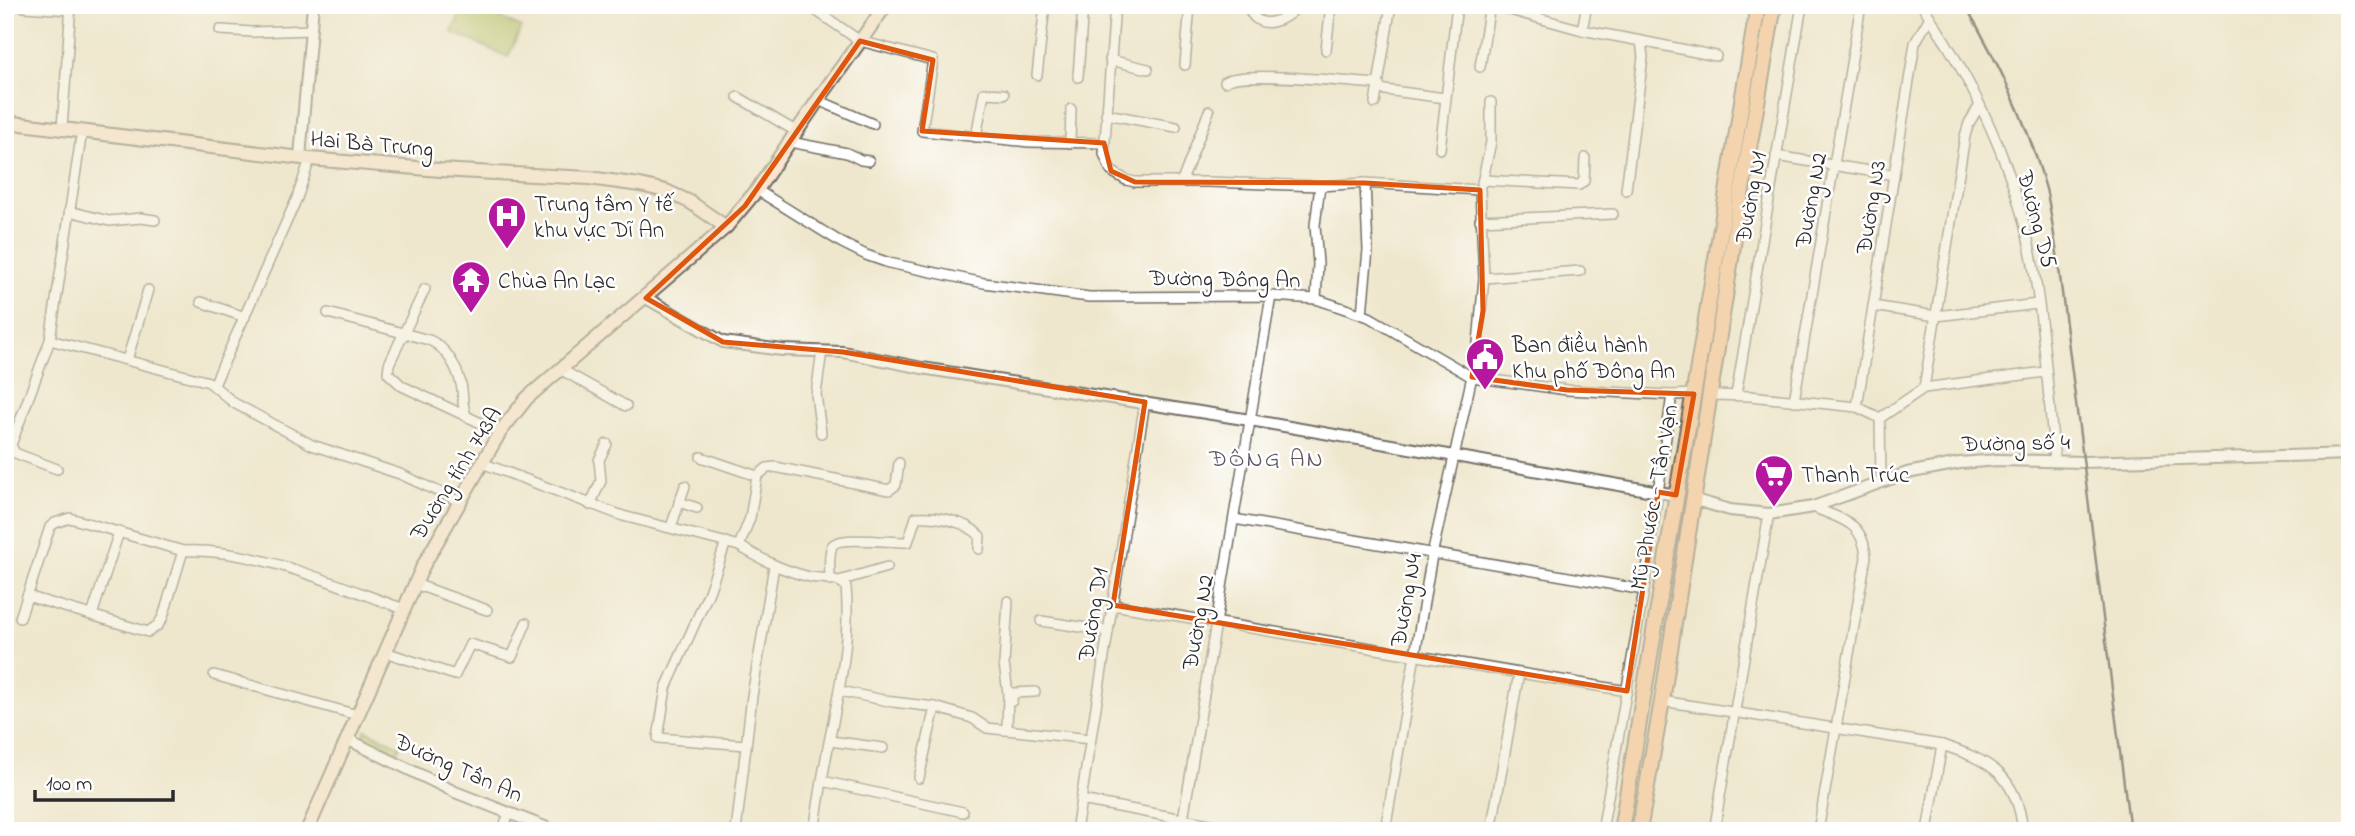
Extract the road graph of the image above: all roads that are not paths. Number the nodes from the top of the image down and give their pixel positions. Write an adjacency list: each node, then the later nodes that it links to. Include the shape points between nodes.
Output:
1 (313, 5): 25 (street)
2 (808, 5): 27 (street)
3 (886, 5): 27 (main road, Đường tỉnh 743A)
4 (1045, 5): 35 (street)
5 (1083, 5): 36 (street)
6 (1115, 5): 31 (street)
7 (1190, 5): 32 (street)
8 (1248, 5): 9 (street, via 1252,17 1260,22 1287,18)
9 (1298, 5)
10 (1331, 5): 29 (street)
11 (1391, 5): 38 (street)
12 (1457, 5): 41 (street)
13 (1587, 5): 26 (street)
14 (1758, 5): 100 (main road, Mỹ Phước - Tân Vạn)
15 (1774, 5): 102 (main road, Mỹ Phước - Tân Vạn)
16 (1802, 5): 59 (street, Đường N1)
17 (1861, 5): 63 (street, Đường N2)
18 (1922, 5): 23 (street, Đường D5)
19 (1495, 6): 22 (street); 33 (street)
20 (24, 7): 21 (street)
21 (71, 8): 52 (street)
22 (1530, 10): 26 (street)
23 (1930, 17): 45 (street, Đường D5); 64 (street, Đường N3, via 1915,43)
24 (220, 30): 25 (street)
25 (312, 30): 60 (street)
26 (1582, 30): 28 (street)
27 (860, 41): 42 (main road, Đường tỉnh 743A); 54 (street, via 933,60 922,131)
28 (1641, 41): 30 (street); 71 (street, via 1643,57)
29 (1326, 50)
30 (1716, 56)
31 (1110, 60): 34 (street); 48 (street)
32 (1185, 65)
33 (1480, 67)
34 (1147, 69)
35 (1037, 75)
36 (1078, 77)
37 (1225, 82): 38 (street, via 1272,77)
38 (1378, 87): 41 (street); 44 (street)
39 (1004, 94): 54 (street, via 984,93)
40 (738, 97): 55 (street)
41 (1445, 98): 58 (street)
42 (818, 100): 50 (street); 55 (main road, Đường tỉnh 743A)
43 (1491, 102): 65 (street, Đường N4, via 1491,142)
44 (1375, 103)
45 (1980, 105): 85 (street, Đường D5, via 2022,222); 89 (street, via 1965,136)
46 (1071, 109): 56 (street)
47 (1209, 111): 66 (street)
48 (1106, 114): 51 (street); 57 (street)
49 (5, 122): 52 (main road, Hai Bà Trưng)
50 (873, 124)
51 (1176, 127)
52 (62, 128): 53 (main road, Hai Bà Trưng)
53 (82, 131): 60 (main road, Hai Bà Trưng); 72 (street)
54 (976, 136): 56 (street)
55 (793, 137): 62 (street); 69 (main road, Đường tỉnh 743A)
56 (1070, 143): 57 (street)
57 (1104, 143): 66 (street, via 1107,165 1126,180)
58 (1440, 149)
59 (1776, 156): 63 (street); 103 (street, Đường N1)
60 (305, 158): 76 (main road, Hai Bà Trưng, via 640,185 690,202); 90 (street, via 297,198)
61 (1585, 158): 65 (street, via 1584,181 1579,185)
62 (869, 161)
63 (1836, 166): 64 (street); 104 (street, Đường N2)
64 (1894, 175): 86 (street, Đường N3)
65 (1483, 180): 70 (street, Đường N4)
66 (1182, 181): 68 (street)
67 (1365, 183): 68 (street); 70 (street); 88 (street, via 1368,250)
68 (1320, 186): 83 (street, via 1315,225)
69 (757, 190): 76 (main road, Đường tỉnh 743A); 81 (street, Đường Đông An, via 866,255 984,283 1090,297)
70 (1480, 190): 75 (street, Đường N4)
71 (1626, 190)
72 (69, 211): 74 (street, via 109,221); 92 (street)
73 (1613, 214): 75 (street)
74 (155, 220)
75 (1480, 220): 78 (street, Đường N4)
76 (726, 227): 82 (main road, Đường tỉnh 743A)
77 (1580, 271): 78 (street)
78 (1484, 278): 97 (street, Đường N4)
79 (425, 289): 91 (street)
80 (148, 290): 94 (street)
81 (1270, 296): 83 (street, Đường Đông An); 110 (street, Đường N2)
82 (646, 298): 93 (street, via 723,342); 95 (main road, Đường tỉnh 743A)
83 (1316, 299): 88 (street, Đường Đông An)
84 (201, 302): 90 (street)
85 (2038, 304): 89 (street); 96 (street, Đường D5)
86 (1873, 306): 89 (street); 107 (street, Đường N3)
87 (328, 313): 91 (street)
88 (1362, 314): 97 (street, Đường Đông An)
89 (1936, 316): 99 (street)
90 (244, 317): 98 (street)
91 (404, 334): 108 (street, via 435,343 447,353 461,382); 108 (street, via 389,364 390,376)
92 (50, 340): 94 (street); 120 (street, via 11,445 15,453)
93 (822, 351): 105 (street); 112 (street, via 816,394)
94 (127, 360): 98 (street)
95 (561, 369): 106 (street); 111 (main road, Đường tỉnh 743A, via 527,398)
96 (2045, 372): 99 (street); 117 (street, Đường D5)
97 (1472, 377): 101 (street, Đường Đông An, via 1567,390); 114 (street, Đường N4)
98 (214, 385): 127 (street, via 234,403 312,445 400,474)
99 (1924, 388): 109 (street)
100 (1694, 394): 101 (street, Đường Đông An); 125 (main road, Mỹ Phước - Tân Vạn)
101 (1672, 395): 124 (street)
102 (1710, 395): 103 (street); 126 (main road, Mỹ Phước - Tân Vạn)
103 (1736, 395): 104 (street)
104 (1794, 401): 107 (street)
105 (1145, 402): 110 (street); 148 (street, Đường D1)
106 (626, 406)
107 (1857, 407): 109 (street)
108 (467, 417): 111 (street)
109 (1880, 418): 122 (street)
110 (1250, 420): 114 (street); 133 (street, Đường N2)
111 (500, 432): 118 (main road, Đường tỉnh 743A)
112 (821, 433)
113 (607, 444): 129 (street, via 599,456 601,481)
114 (1453, 454): 124 (street); 140 (street, Đường N4)
115 (2350, 454): 117 (street, Đường số 4)
116 (701, 457): 121 (street)
117 (2055, 461): 122 (street, Đường số 4, via 1933,466)
118 (482, 463): 127 (main road, Đường tỉnh 743A); 129 (street)
119 (899, 463): 121 (street, via 896,485 890,490 775,467)
120 (57, 469)
121 (757, 476): 137 (street, via 750,518)
122 (1881, 481): 130 (street, Đường số 4)
123 (685, 486): 128 (street)
124 (1658, 492): 125 (street); 145 (street)
125 (1676, 495): 126 (main road); 193 (main road, Mỹ Phước - Tân Vạn)
126 (1692, 499): 132 (street, Đường số 4, via 1730,510); 164 (main road, Mỹ Phước - Tân Vạn)
127 (461, 502): 144 (main road, Đường tỉnh 743A)
128 (679, 502): 131 (street); 134 (street)
129 (590, 505): 134 (street)
130 (1813, 507): 132 (street, Đường số 4); 168 (street, via 1850,524 1860,531 1865,543)
131 (697, 508)
132 (1769, 514): 166 (street)
133 (1234, 519): 140 (street); 154 (street, Đường N2)
134 (671, 527): 136 (street)
135 (119, 532): 139 (street); 146 (street, via 70,518 55,523 46,536); 151 (street)
136 (726, 542): 137 (street); 173 (street, via 666,688 658,738)
137 (739, 546): 141 (street)
138 (979, 549): 143 (street, via 974,530 942,517 916,517 908,542 837,541 829,563)
139 (183, 551): 149 (street, via 259,561); 151 (street, via 163,617 153,630)
140 (1432, 555): 145 (street); 158 (street, Đường N4)
141 (774, 566): 143 (street); 173 (street)
142 (887, 567): 143 (street)
143 (835, 580): 161 (street, via 846,587 848,602)
144 (415, 584): 149 (main road, Đường tỉnh 743A); 150 (street)
145 (1644, 590): 162 (street)
146 (27, 596): 151 (street); 152 (street)
147 (1008, 601): 169 (street, via 1004,664)
148 (1113, 605): 154 (street); 156 (street, Đường D1)
149 (404, 609): 157 (main road, Đường tỉnh 743A)
150 (486, 610)
151 (92, 615)
152 (20, 618)
153 (1041, 621): 156 (street)
154 (1216, 622): 158 (street); 181 (street, Đường N2)
155 (526, 623): 157 (street, via 512,657 470,644 455,676)
156 (1108, 631): 171 (street, Đường D1)
157 (385, 652): 167 (main road, Đường tỉnh 743A)
158 (1415, 655): 159 (street); 190 (street, Đường N4)
159 (1519, 673): 162 (street); 191 (street)
160 (214, 675): 167 (street)
161 (840, 691): 165 (street); 172 (street)
162 (1627, 691): 192 (street)
163 (1035, 692): 169 (street, via 1013,693)
164 (1662, 701): 166 (street); 194 (main road, Mỹ Phước - Tân Vạn)
165 (935, 707): 169 (street, via 965,715 988,728); 176 (street)
166 (1735, 714): 168 (street); 195 (street)
167 (357, 715): 170 (main road, Đường tỉnh 743A)
168 (1836, 729): 174 (street); 196 (street)
169 (1009, 730): 171 (street)
170 (347, 739): 180 (street, Đường Tân An); 182 (main road, Đường tỉnh 743A)
171 (1091, 739): 178 (street, Đường D1)
172 (830, 741): 175 (street); 177 (street)
173 (746, 745): 185 (street)
174 (1942, 745): 197 (street); 198 (street, via 1976,756 2002,776 2021,814)
175 (883, 748)
176 (919, 778)
177 (822, 781): 179 (street); 186 (street)
178 (1080, 800): 181 (street); 187 (street, Đường D1)
179 (963, 813)
180 (509, 814): 183 (street); 184 (street, Đường Tân An)
181 (1184, 819): 188 (street, Đường N2); 189 (street)
182 (307, 831)
183 (502, 831)
184 (555, 831)
185 (736, 831)
186 (814, 831)
187 (1076, 831)
188 (1181, 831)
189 (1247, 831)
190 (1385, 831)
191 (1491, 831)
192 (1602, 831)
193 (1621, 831)
194 (1639, 831)
195 (1714, 831)
196 (1818, 831)
197 (1927, 831)
198 (2023, 831)

